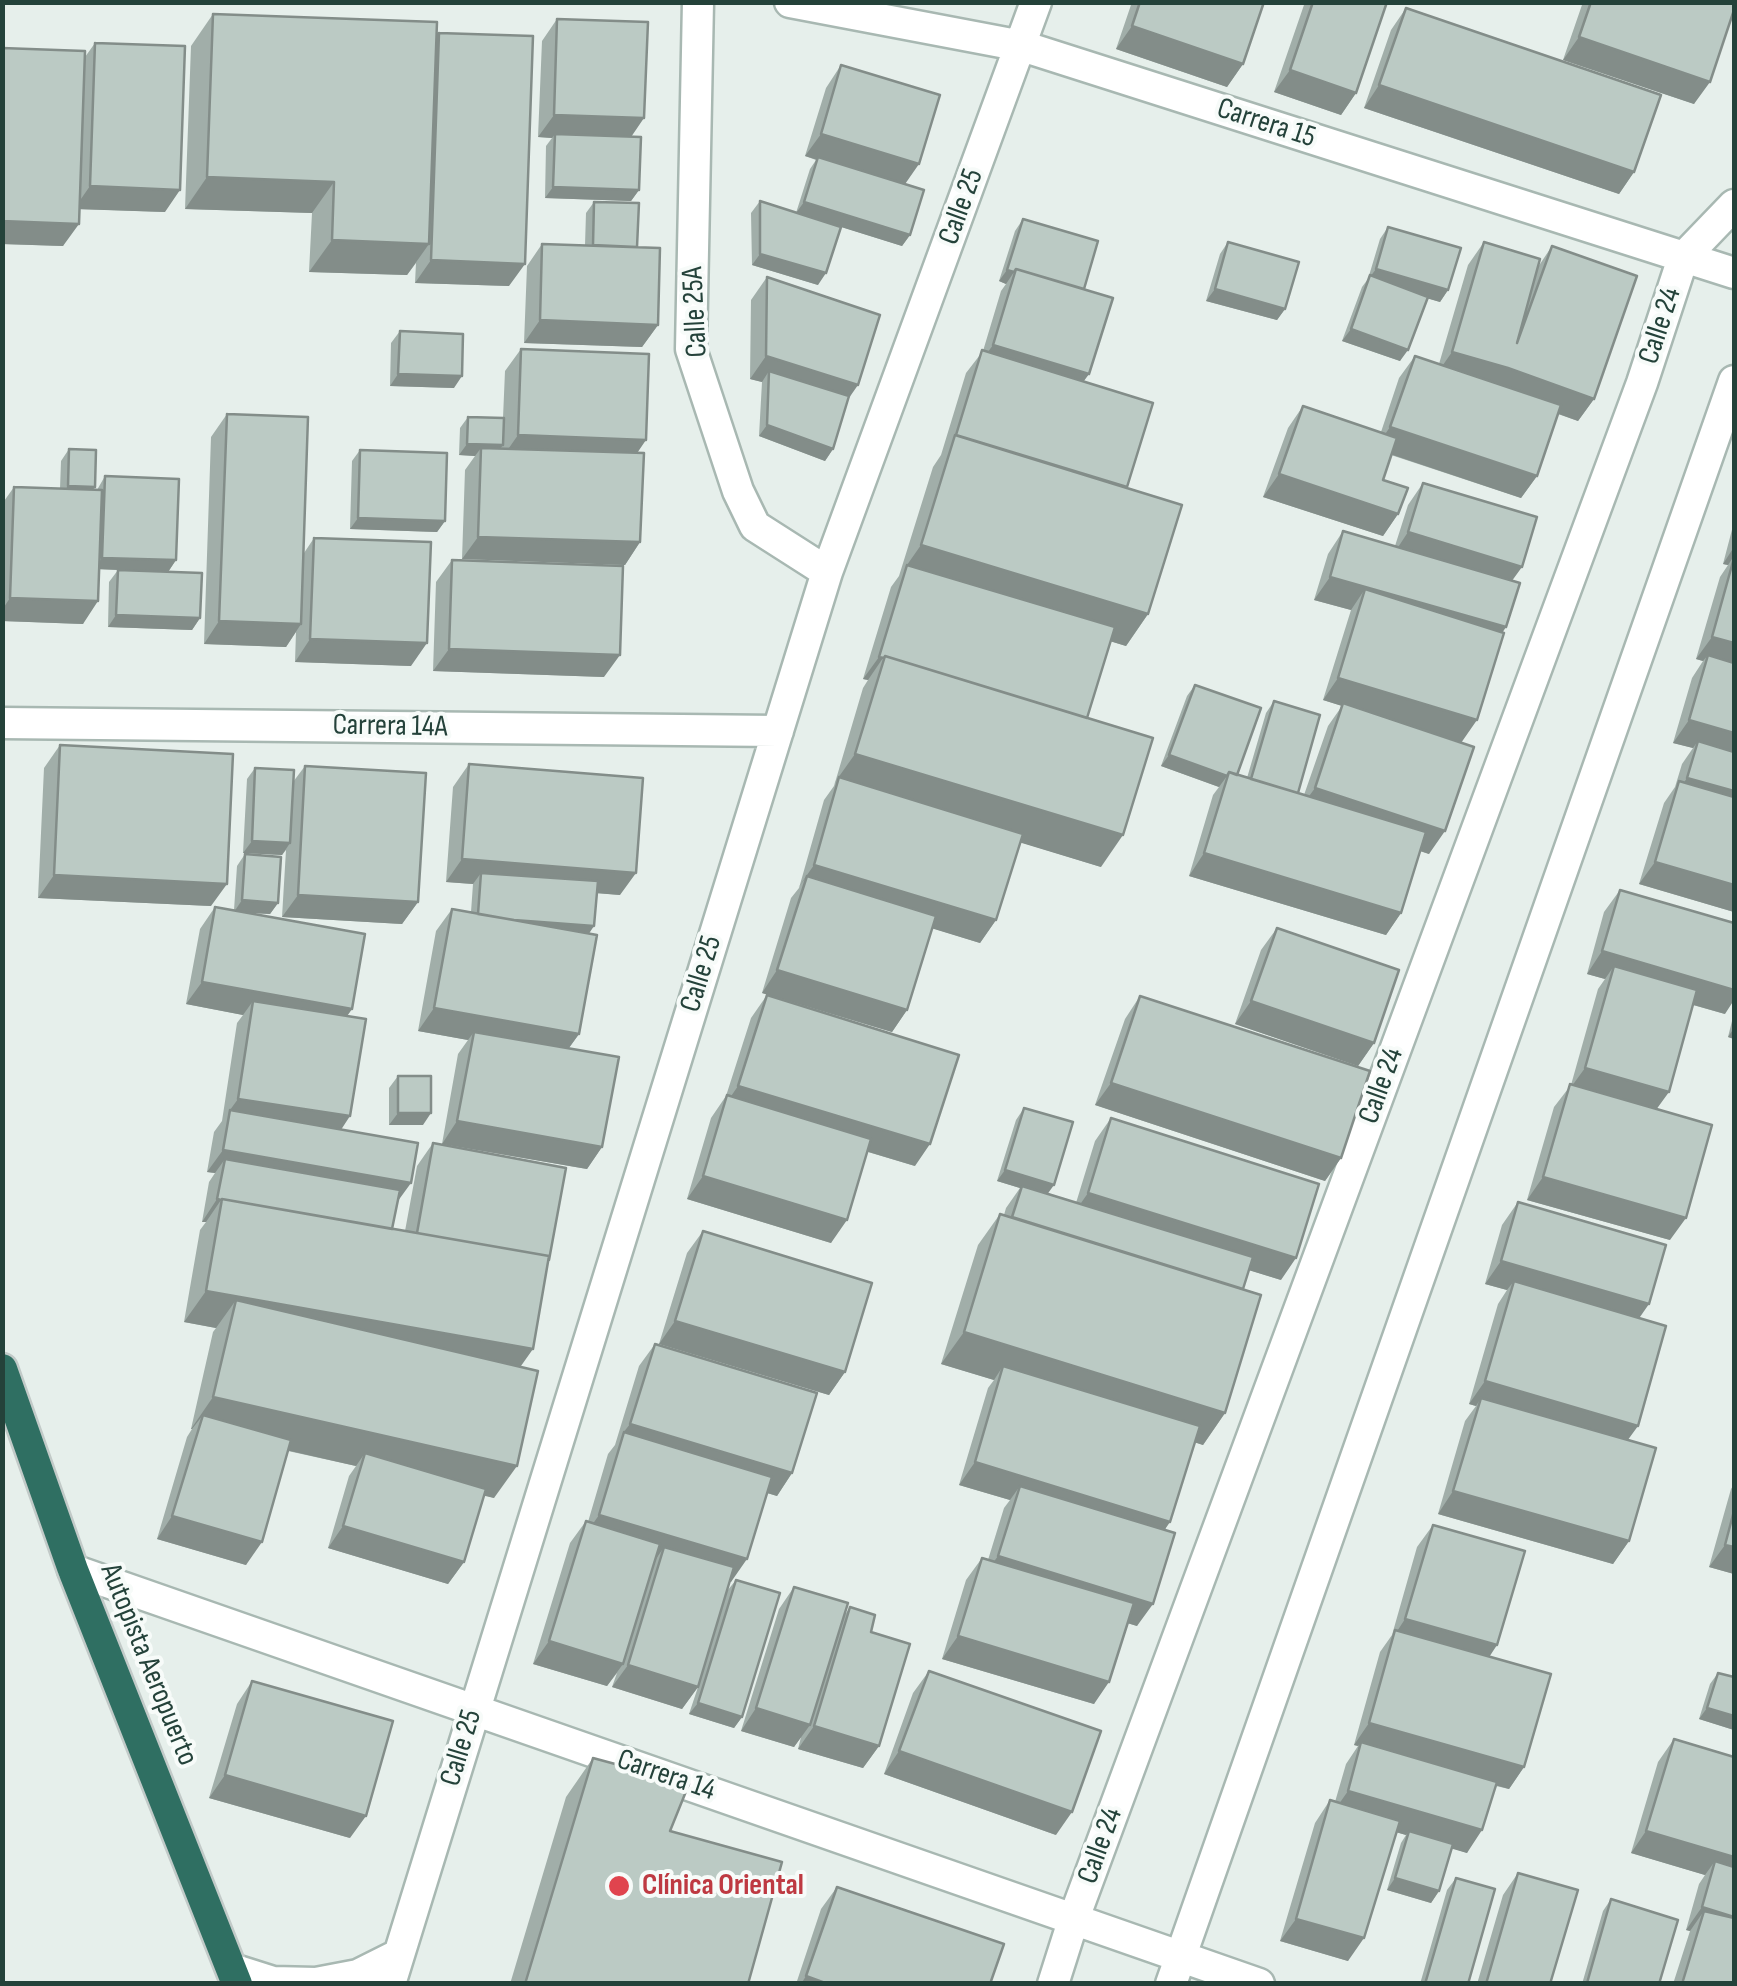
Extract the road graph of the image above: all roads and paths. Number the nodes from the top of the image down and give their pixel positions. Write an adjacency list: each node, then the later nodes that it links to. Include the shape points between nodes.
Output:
1 (698, 2): 9 (street, Calle 25A, via 691,349 755,526)
2 (790, 2): 4 (street, Carrera 15)
3 (1036, 2): 4 (street, Calle 25)
4 (1022, 46): 6 (street, Carrera 15); 9 (street, Calle 25)
5 (1734, 205): 6 (street, Calle 24)
6 (1683, 258): 7 (street, Carrera 15); 15 (street, Calle 24)
7 (1734, 274)
8 (1734, 381): 17 (street)
9 (827, 572): 11 (street, Calle 25)
10 (2, 723): 11 (street, Carrera 14A)
11 (778, 731): 14 (street, Calle 25)
12 (2, 1368): 13 (highway, Autopista Aeropuerto)
13 (72, 1570): 14 (street, Carrera 14); 18 (highway, Autopista Aeropuerto)
14 (474, 1709): 15 (street, Carrera 14); 16 (street, Calle 25)
15 (1074, 1918): 17 (street, Carrera 14); 19 (street, Calle 24)
16 (394, 1970): 18 (street, Calle 25, via 316,1983)
17 (1175, 1970): 20 (street, Carrera 14)
18 (235, 1976)
19 (1053, 1984)
20 (1259, 1984)

